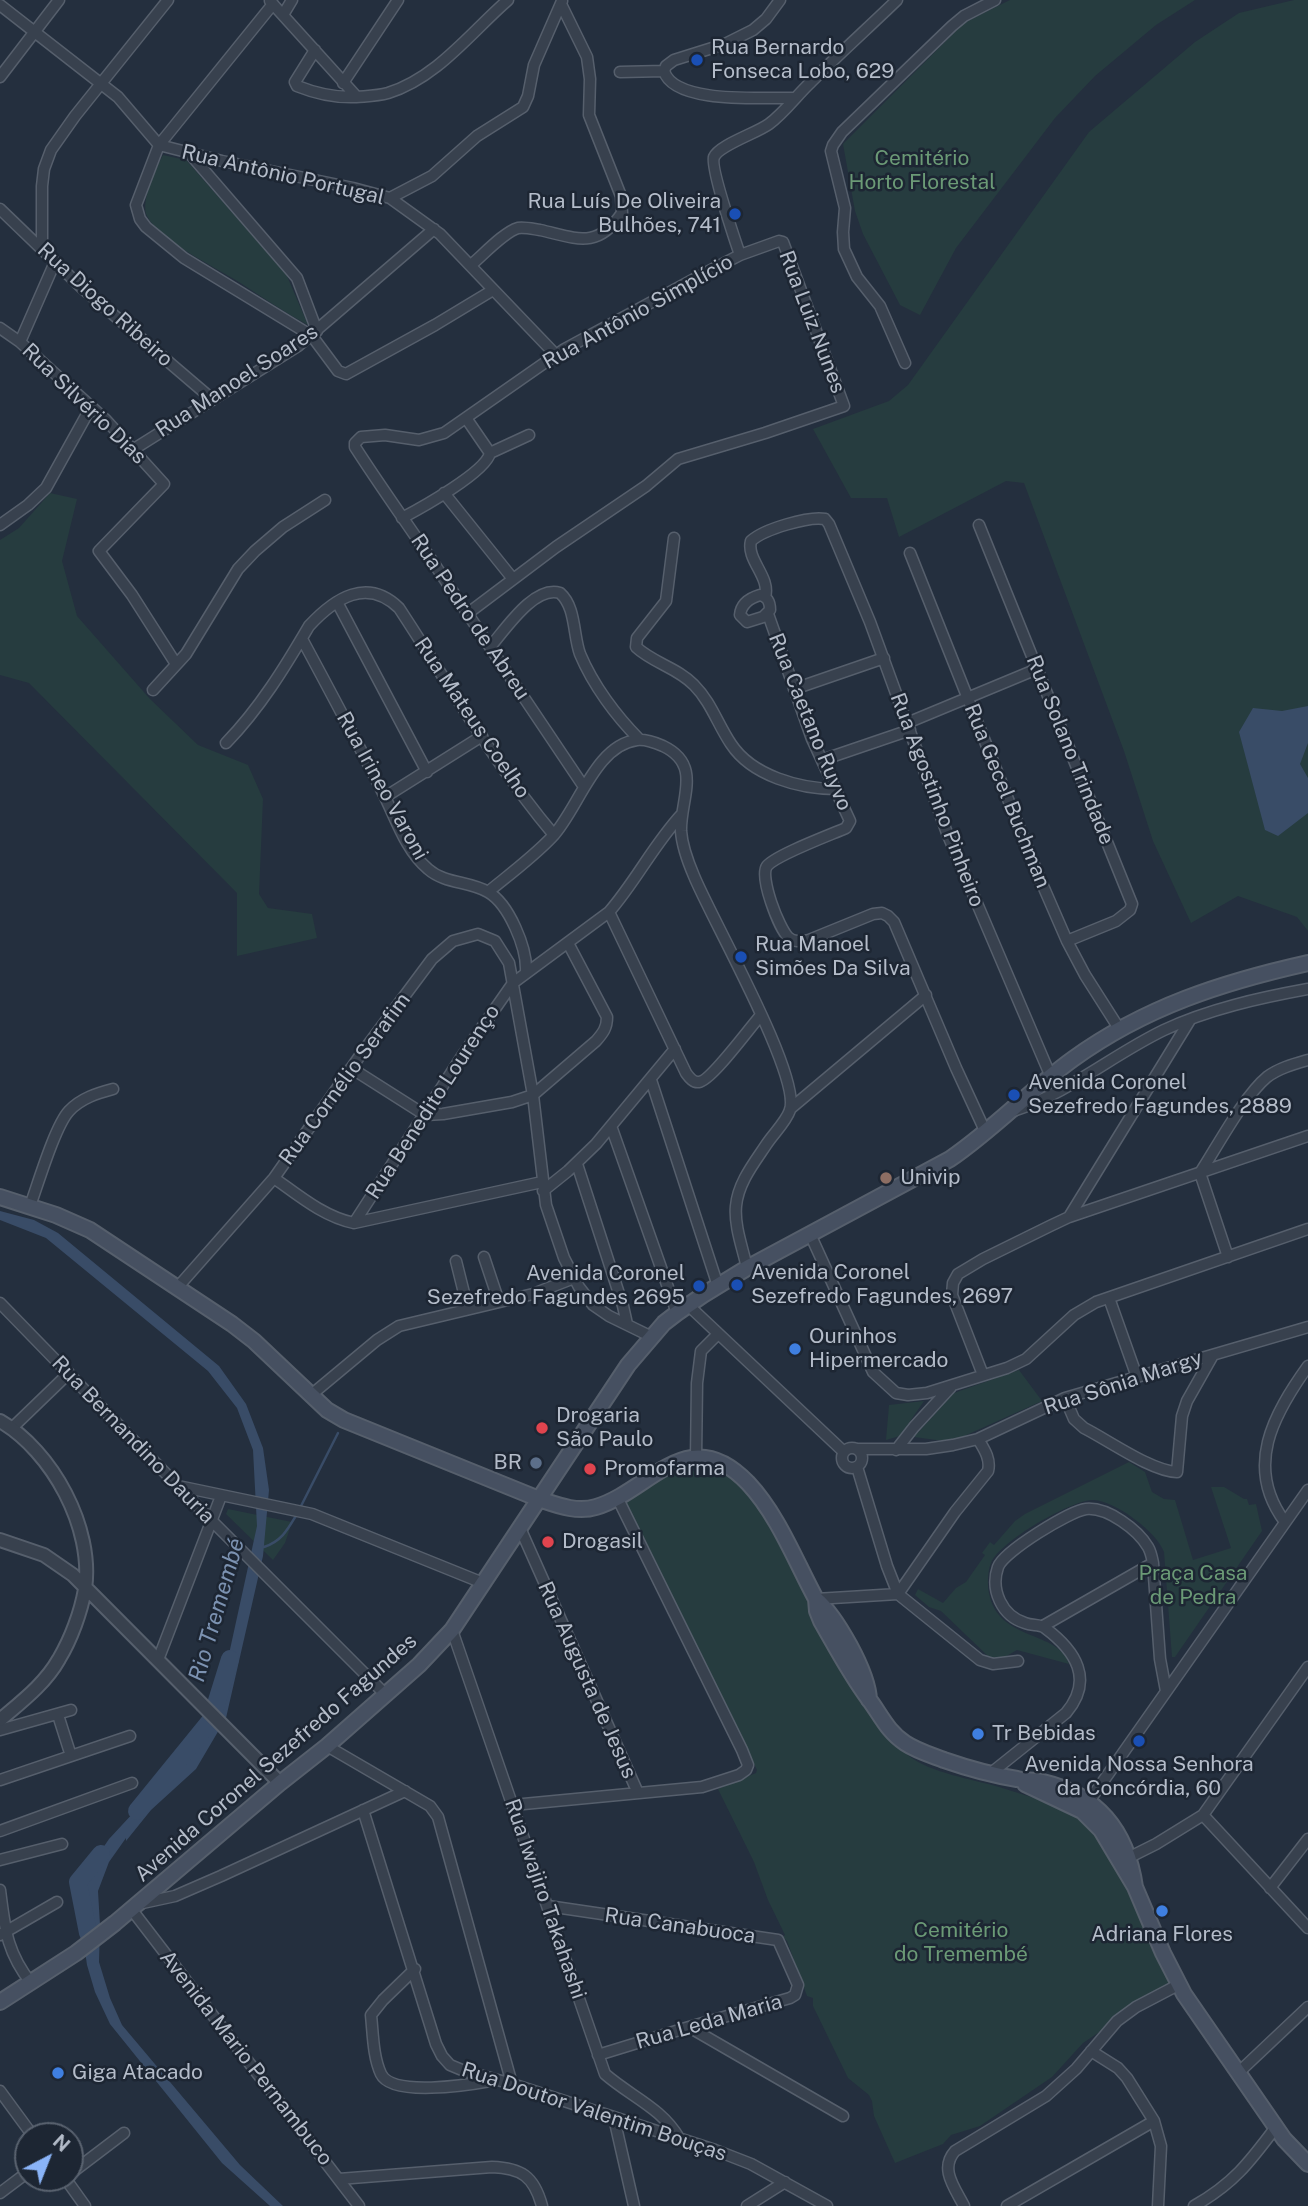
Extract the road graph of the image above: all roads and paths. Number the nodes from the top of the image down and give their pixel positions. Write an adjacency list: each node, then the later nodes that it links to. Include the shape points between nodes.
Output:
1 (59, 0): 13 (street)
2 (168, 0): 18 (street)
3 (292, 0): 12 (street)
4 (398, 0): 19 (street)
5 (508, 0): 20 (street, via 412,83 385,94)
6 (780, 0): 15 (street, via 753,30 674,60)
7 (897, 0): 21 (street)
8 (995, 0): 37 (street, via 952,26 832,145 845,208 844,249 857,277 880,306)
9 (271, 2): 12 (street); 22 (street)
10 (561, 2): 24 (street, via 536,58 523,107 472,140 432,176); 31 (street, via 587,57 589,115 621,196 622,213 598,236 583,240 517,229)
11 (0, 5): 13 (street)
12 (283, 15): 14 (street)
13 (36, 31): 17 (street); 18 (street)
14 (315, 50): 19 (street); 20 (street, via 296,85 317,94)
15 (664, 71): 16 (street); 21 (street, via 676,86 692,91 735,99)
16 (620, 72)
17 (0, 77)
18 (101, 83): 22 (street, via 129,107); 28 (street, via 56,142 44,169)
19 (344, 83): 20 (street)
20 (356, 97)
21 (794, 98): 29 (street, via 768,125 714,156)
22 (159, 145): 23 (street, Rua Antônio Portugal); 34 (street, via 136,205 146,227 184,258)
23 (190, 153): 24 (street, Rua Antônio Portugal); 34 (street, via 297,278)
24 (390, 198): 26 (street, Rua Antônio Portugal)
25 (0, 209): 28 (street, Rua Diogo Ribeiro)
26 (434, 229): 31 (street, Rua Antônio Portugal); 34 (street, Rua Manoel Soares)
27 (779, 241): 29 (street, Rua Antônio Simplício); 52 (street, Rua Luiz Nunes, via 785,244 844,406 678,459)
28 (42, 250): 30 (street, Rua Diogo Ribeiro)
29 (740, 255): 36 (street, Rua Antônio Simplício)
30 (55, 262): 35 (street); 38 (street, Rua Diogo Ribeiro)
31 (471, 265): 32 (street, Rua Antônio Portugal)
32 (493, 290): 34 (street, via 346,374 338,371); 36 (street, Rua Antônio Portugal)
33 (0, 328): 35 (street, Rua Silvério Dias)
34 (314, 334): 38 (street, Rua Manoel Soares)
35 (20, 342): 39 (street, Rua Silvério Dias)
36 (555, 354): 40 (street, Rua Antônio Simplício)
37 (905, 363)
38 (212, 399): 43 (street, Rua Manoel Soares)
39 (91, 407): 43 (street, Rua Silvério Dias); 48 (street, via 46,488)
40 (466, 418): 42 (street, Rua Antônio Simplício, via 431,438 371,435 361,437); 44 (street)
41 (529, 435): 44 (street)
42 (355, 447): 47 (street, Rua Pedro de Abreu)
43 (134, 449): 60 (street, Rua Silvério Dias, via 164,484 99,551)
44 (490, 453): 45 (street, via 482,466)
45 (444, 493): 47 (street); 52 (street)
46 (325, 500): 60 (street, via 283,527 238,569)
47 (402, 518): 55 (street, Rua Pedro de Abreu)
48 (0, 525)
49 (979, 525): 61 (street, Rua Solano Trindade)
50 (674, 538): 72 (street, via 666,601 637,638 636,647 693,683 731,745 751,765 809,787)
51 (910, 553): 64 (street, Rua Gecel Buchman)
52 (513, 579): 55 (street)
53 (765, 597): 56 (street); 56 (street, via 746,602 740,615 750,622); 59 (street, Rua Agostinho Pinheiro, via 766,584 751,541 810,519 827,521)
54 (337, 602): 57 (street, via 309,625); 66 (street, Rua Mateus Coelho, via 371,592 391,600); 70 (street)
55 (467, 614): 58 (street, Rua Pedro de Abreu)
56 (768, 614): 62 (street, Rua Caetano Ruyvo)
57 (302, 639): 68 (street, via 266,696); 73 (street, Rua Irineo Varoni)
58 (489, 647): 67 (street, via 534,598 560,593 568,602 589,671); 71 (street, Rua Pedro de Abreu)
59 (884, 658): 62 (street); 65 (street, Rua Agostinho Pinheiro)
60 (176, 664): 63 (street)
61 (1037, 669): 64 (street); 78 (street, Rua Solano Trindade, via 1132,904 1116,921)
62 (794, 689): 69 (street, Rua Caetano Ruyvo)
63 (153, 690)
64 (969, 699): 65 (street); 78 (street, Rua Gecel Buchman)
65 (909, 727): 69 (street); 91 (street, Rua Agostinho Pinheiro, via 947,833)
66 (482, 736): 70 (street); 75 (street, Rua Mateus Coelho)
67 (639, 739): 71 (street, via 614,751); 74 (street, via 664,747 681,760 687,776)
68 (226, 743)
69 (822, 760): 72 (street, Rua Caetano Ruyvo)
70 (427, 772): 73 (street)
71 (584, 787): 75 (street)
72 (836, 789): 84 (street, Rua Caetano Ruyvo, via 850,821 846,828 767,866 766,887 783,929 799,942 882,913 894,922)
73 (385, 797): 76 (street, Rua Irineo Varoni, via 407,842 428,869)
74 (682, 814): 77 (street, Rua Benedito Lourenço); 85 (street, via 688,862)
75 (554, 835): 76 (street)
76 (488, 892): 81 (street, via 513,923 525,952)
77 (609, 912): 79 (street, Rua Benedito Lourenço); 88 (street)
78 (1067, 941): 87 (street, Rua Gecel Buchman)
79 (568, 943): 81 (street, Rua Benedito Lourenço); 94 (street, via 607,1025 586,1050)
80 (1308, 963): 87 (main road, Avenida Coronel Sezefredo Fagundes, via 1194,994)
81 (526, 971): 82 (street, Rua Benedito Lourenço)
82 (513, 983): 90 (street, Rua Cornélio Serafim, via 509,963 495,941 478,934 453,941 432,959); 94 (street, Rua Cornélio Serafim); 97 (street, Rua Benedito Lourenço)
83 (1308, 989): 86 (street)
84 (926, 995): 95 (street); 99 (street)
85 (761, 1015): 88 (street, via 699,1082 686,1073); 95 (street, via 785,1071)
86 (1190, 1020): 96 (street, via 1164,1030 1055,1095); 107 (street)
87 (1120, 1030): 91 (main road, Avenida Coronel Sezefredo Fagundes)
88 (675, 1049): 92 (street)
89 (1308, 1060): 102 (street, via 1278,1070 1261,1083)
90 (351, 1068): 97 (street); 103 (street, Rua Cornélio Serafim)
91 (1051, 1077): 96 (main road, Avenida Coronel Sezefredo Fagundes)
92 (651, 1080): 98 (street); 116 (street)
93 (113, 1089): 106 (street, via 67,1112)
94 (533, 1095): 97 (street); 104 (street, Rua Cornélio Serafim)
95 (790, 1109): 114 (street, via 740,1188 736,1218)
96 (1009, 1113): 99 (main road, Avenida Coronel Sezefredo Fagundes)
97 (425, 1115): 108 (street, Rua Benedito Lourenço)
98 (611, 1126): 101 (street); 122 (street)
99 (986, 1133): 110 (main road, Avenida Coronel Sezefredo Fagundes, via 950,1159)
100 (1308, 1136): 102 (street)
101 (576, 1164): 104 (street); 123 (street)
102 (1200, 1173): 107 (street); 111 (street)
103 (274, 1178): 108 (street, via 327,1213); 117 (street, Rua Cornélio Serafim)
104 (543, 1187): 108 (street); 115 (street, Rua Cornélio Serafim, via 558,1244)
105 (0, 1197): 106 (main road)
106 (30, 1206): 117 (main road, via 90,1230)
107 (1069, 1217): 130 (street, via 983,1259 958,1274 953,1283 956,1311)
108 (354, 1223)
109 (1308, 1229): 111 (street)
110 (810, 1234): 114 (main road, Avenida Coronel Sezefredo Fagundes); 132 (street, via 873,1371 896,1393)
111 (1228, 1256): 118 (street)
112 (484, 1257): 119 (street)
113 (456, 1261): 121 (street)
114 (747, 1268): 116 (main road, Avenida Coronel Sezefredo Fagundes)
115 (574, 1278): 119 (street); 123 (street, Rua Cornélio Serafim, via 599,1311)
116 (718, 1286): 122 (main road, Avenida Coronel Sezefredo Fagundes)
117 (177, 1288): 133 (main road, via 254,1341)
118 (1109, 1298): 130 (street, via 1074,1315 1026,1359); 131 (street)
119 (499, 1302): 121 (street)
120 (0, 1303): 129 (street, Rua Bernandino Dauria)
121 (468, 1309): 133 (street, via 390,1330)
122 (682, 1309): 125 (street); 126 (main road, Avenida Coronel Sezefredo Fagundes)
123 (627, 1324): 126 (street, Rua Cornélio Serafim)
124 (1308, 1327): 127 (street, Rua Sônia Margy)
125 (718, 1334): 140 (street); 141 (street, via 701,1351)
126 (652, 1337): 147 (main road, Avenida Coronel Sezefredo Fagundes)
127 (1213, 1354): 131 (street, Rua Sônia Margy); 134 (street, via 1182,1416 1177,1472 1162,1469 1084,1428 1074,1419)
128 (1308, 1366): 149 (street, via 1279,1411 1268,1440 1266,1485)
129 (69, 1373): 136 (street); 143 (street, Rua Bernandino Dauria)
130 (983, 1375): 132 (street)
131 (1137, 1377): 134 (street, Rua Sônia Margy)
132 (952, 1387): 139 (street)
133 (311, 1395): 147 (main road, via 327,1410 361,1428)
134 (1065, 1398): 137 (street, Rua Sônia Margy)
135 (0, 1421): 136 (street)
136 (12, 1428): 154 (street, via 52,1471 76,1516)
137 (978, 1439): 139 (street, Rua Sônia Margy, via 953,1446); 155 (street, via 988,1457 988,1471)
138 (858, 1449): 139 (street, Rua Sônia Margy); 140 (street, Rua Sônia Margy); 142 (street, via 862,1458)
139 (896, 1450)
140 (844, 1452): 142 (street, via 844,1464)
141 (696, 1458): 146 (main road, via 673,1462); 156 (main road, via 722,1463 748,1483 776,1523)
142 (857, 1467): 155 (street)
143 (177, 1486): 145 (street); 148 (street, Rua Bernandino Dauria)
144 (1308, 1490): 149 (street)
145 (224, 1497): 148 (street); 153 (street, via 312,1514)
146 (617, 1497): 147 (main road, via 582,1509); 176 (street, via 748,1765 731,1778 690,1789)
147 (538, 1499): 150 (main road, Avenida Coronel Sezefredo Fagundes)
148 (212, 1521): 159 (street); 163 (street, Rua Bernandino Dauria)
149 (1285, 1522): 162 (street)
150 (520, 1528): 153 (main road, Avenida Coronel Sezefredo Fagundes); 176 (street, Rua Augusta de Jesus)
151 (0, 1541): 154 (street, via 44,1555)
152 (1153, 1563): 157 (street); 157 (street, via 1139,1536 1099,1510 1086,1509 1039,1533 1002,1560 996,1587 999,1601 1015,1619); 162 (street)
153 (483, 1583): 158 (main road, Avenida Coronel Sezefredo Fagundes)
154 (85, 1588): 159 (street); 166 (street, via 59,1660)
155 (898, 1594): 156 (street); 160 (street, via 980,1660 993,1664)
156 (816, 1598): 171 (main road, via 827,1608 860,1666 870,1700 885,1726 907,1745)
157 (1043, 1626): 171 (street, via 1077,1662 1078,1693 1066,1713)
158 (452, 1630): 163 (main road, Avenida Coronel Sezefredo Fagundes); 177 (street, Rua Iwajiro Takahashi)
159 (158, 1660): 174 (street)
160 (1018, 1661)
161 (1308, 1667): 180 (street)
162 (1166, 1691): 178 (street)
163 (385, 1694): 169 (main road, Avenida Coronel Sezefredo Fagundes)
164 (71, 1710): 165 (street)
165 (58, 1714): 167 (street); 170 (street)
166 (0, 1720)
167 (0, 1730)
168 (130, 1736): 170 (street)
169 (327, 1746): 174 (main road, Avenida Coronel Sezefredo Fagundes); 175 (street)
170 (71, 1756): 172 (street)
171 (991, 1773): 178 (main road, via 1043,1782)
172 (0, 1780)
173 (132, 1783): 181 (street)
174 (280, 1783): 186 (main road, Avenida Coronel Sezefredo Fagundes)
175 (405, 1791): 179 (street); 207 (street, via 430,1806 438,1817)
176 (638, 1793): 177 (street)
177 (513, 1805): 192 (street, Rua Iwajiro Takahashi)
178 (1086, 1806): 184 (main road, via 1102,1811); 187 (main road)
179 (363, 1810): 190 (street); 196 (street, Rua Doutor Valentim Bouças)
180 (1203, 1815): 184 (street); 188 (street)
181 (0, 1830)
182 (1308, 1839): 188 (street)
183 (62, 1844): 185 (street)
184 (1128, 1858): 187 (main road)
185 (0, 1860)
186 (168, 1879): 190 (street); 193 (main road, Avenida Coronel Sezefredo Fagundes)
187 (1135, 1886): 199 (main road)
188 (1270, 1888): 194 (street)
189 (0, 1889): 195 (street)
190 (187, 1891): 193 (street)
191 (57, 1902): 195 (street)
192 (548, 1906): 197 (street, Rua Canabuoca, via 778,1940); 204 (street, Rua Iwajiro Takahashi)
193 (135, 1907): 198 (main road, Avenida Coronel Sezefredo Fagundes); 218 (street, Avenida Mario Pernambuco)
194 (1308, 1928)
195 (3, 1934): 198 (street)
196 (415, 1969): 206 (street, Rua Doutor Valentim Bouças, via 442,2056 450,2065); 206 (street, via 371,2015 382,2076 399,2086)
197 (792, 1971): 202 (street, Rua Leda Maria, via 798,1991 790,1998)
198 (31, 1983): 200 (main road, Avenida Coronel Sezefredo Fagundes)
199 (1178, 1984): 203 (street, via 1124,2015); 205 (main road)
200 (0, 2002)
201 (1308, 2007): 205 (street)
202 (689, 2027): 204 (street, Rua Leda Maria); 209 (street)
203 (1091, 2051): 212 (street, via 1127,2078); 225 (street, via 1046,2096 951,2155 947,2172)
204 (597, 2055): 215 (street, Rua Iwajiro Takahashi, via 605,2074 667,2120)
205 (1238, 2073): 213 (main road)
206 (494, 2080): 207 (street, Rua Doutor Valentim Bouças)
207 (512, 2084): 210 (street, Rua Doutor Valentim Bouças)
208 (0, 2091): 211 (street)
209 (843, 2116)
210 (614, 2118): 215 (street, Rua Doutor Valentim Bouças); 222 (street)
211 (23, 2122)
212 (1154, 2122): 226 (street); 227 (street, via 1161,2146)
213 (1276, 2127): 217 (main road); 228 (street, via 1238,2176)
214 (124, 2133): 216 (street)
215 (679, 2138): 219 (street, Rua Doutor Valentim Bouças, via 751,2164)
216 (84, 2163)
217 (1308, 2164)
218 (339, 2179): 220 (street, Avenida Mario Pernambuco); 221 (street, via 511,2167 533,2183)
219 (785, 2182): 223 (street); 224 (street, Rua Doutor Valentim Bouças)
220 (359, 2206)
221 (541, 2206)
222 (634, 2206)
223 (747, 2206)
224 (827, 2206)
225 (964, 2206)
226 (1007, 2206)
227 (1158, 2206)
228 (1194, 2206)

